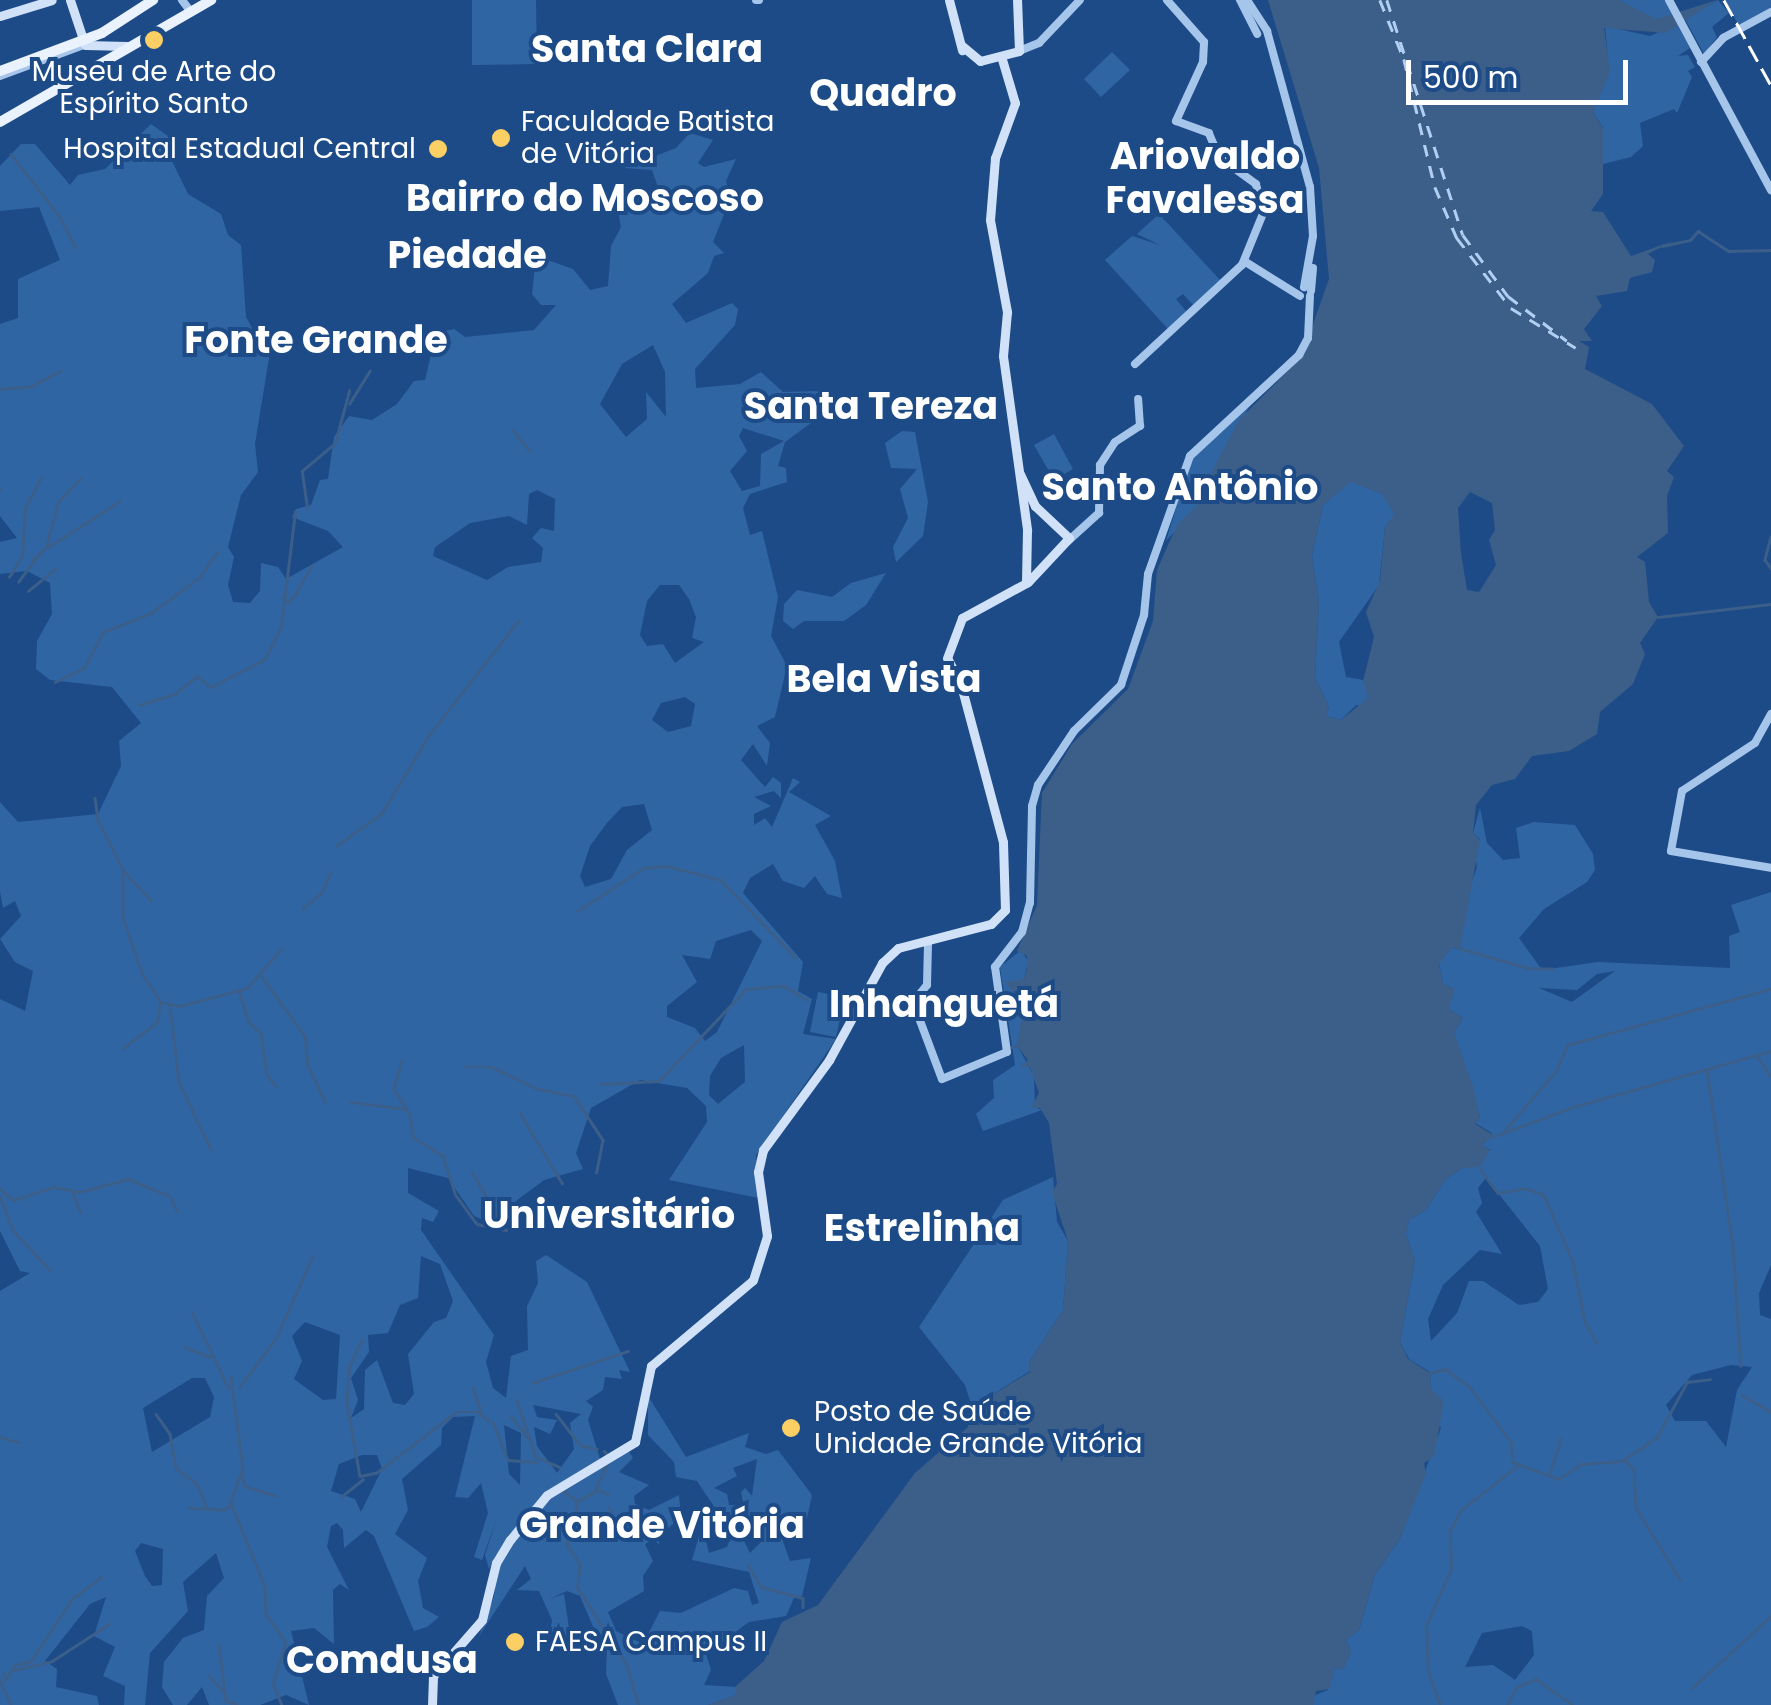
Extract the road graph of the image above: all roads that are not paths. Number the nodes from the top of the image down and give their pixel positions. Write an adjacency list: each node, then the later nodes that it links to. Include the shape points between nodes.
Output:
1 (34, 0): 15 (main road)
2 (52, 0): 15 (main road)
3 (70, 0): 16 (main road)
4 (157, 0): 16 (main road)
5 (182, 0): 13 (street)
6 (212, 0): 13 (main road)
7 (949, 0): 19 (main road, via 973,65)
8 (1017, 0): 18 (main road)
9 (1080, 0): 18 (street, via 1039,44)
10 (1167, 0): 24 (street, via 1204,42 1203,62 1176,121 1207,131 1219,158 1248,174 1262,194 1264,211)
11 (1243, 0): 25 (street, via 1263,33 1310,187 1312,258)
12 (1675, 5): 20 (street)
13 (191, 12): 17 (main road)
14 (1771, 12): 20 (street)
15 (0, 13)
16 (83, 43): 17 (main road); 21 (main road)
17 (131, 46): 22 (main road)
18 (1016, 52): 19 (main road)
19 (1002, 58): 28 (main road, via 1015,103 996,155 990,220 1008,312 1003,356)
20 (1704, 62): 23 (street)
21 (0, 74)
22 (0, 122)
23 (1771, 190)
24 (1244, 261): 25 (street, via 1288,290); 26 (street)
25 (1305, 293): 37 (street, via 1310,306 1304,348 1190,456 1148,574 1144,615 1120,685 1061,748 1032,806 1030,903 1022,932 996,968 1007,1052 942,1079 914,1016 914,993 927,985)
26 (1134, 364)
27 (1138, 399): 32 (street, via 1140,426 1108,450 1099,473 1100,511)
28 (1020, 474): 29 (main road); 30 (main road)
29 (1035, 506): 30 (main road); 31 (main road)
30 (1024, 515): 34 (main road)
31 (1066, 530): 32 (street); 33 (main road)
32 (1080, 530): 33 (street)
33 (1066, 543): 34 (main road)
34 (1021, 586): 37 (main road, via 968,612 947,658 961,685 1003,842 1006,910 991,924)
35 (1771, 714): 36 (street, via 1754,743 1684,789 1672,854)
36 (1771, 868)
37 (928, 944): 38 (main road, via 898,948 882,964 828,1060 763,1150 758,1172 768,1236 753,1280 651,1366 635,1442 548,1495 510,1540 496,1564 482,1620 433,1676)
38 (432, 1705)

